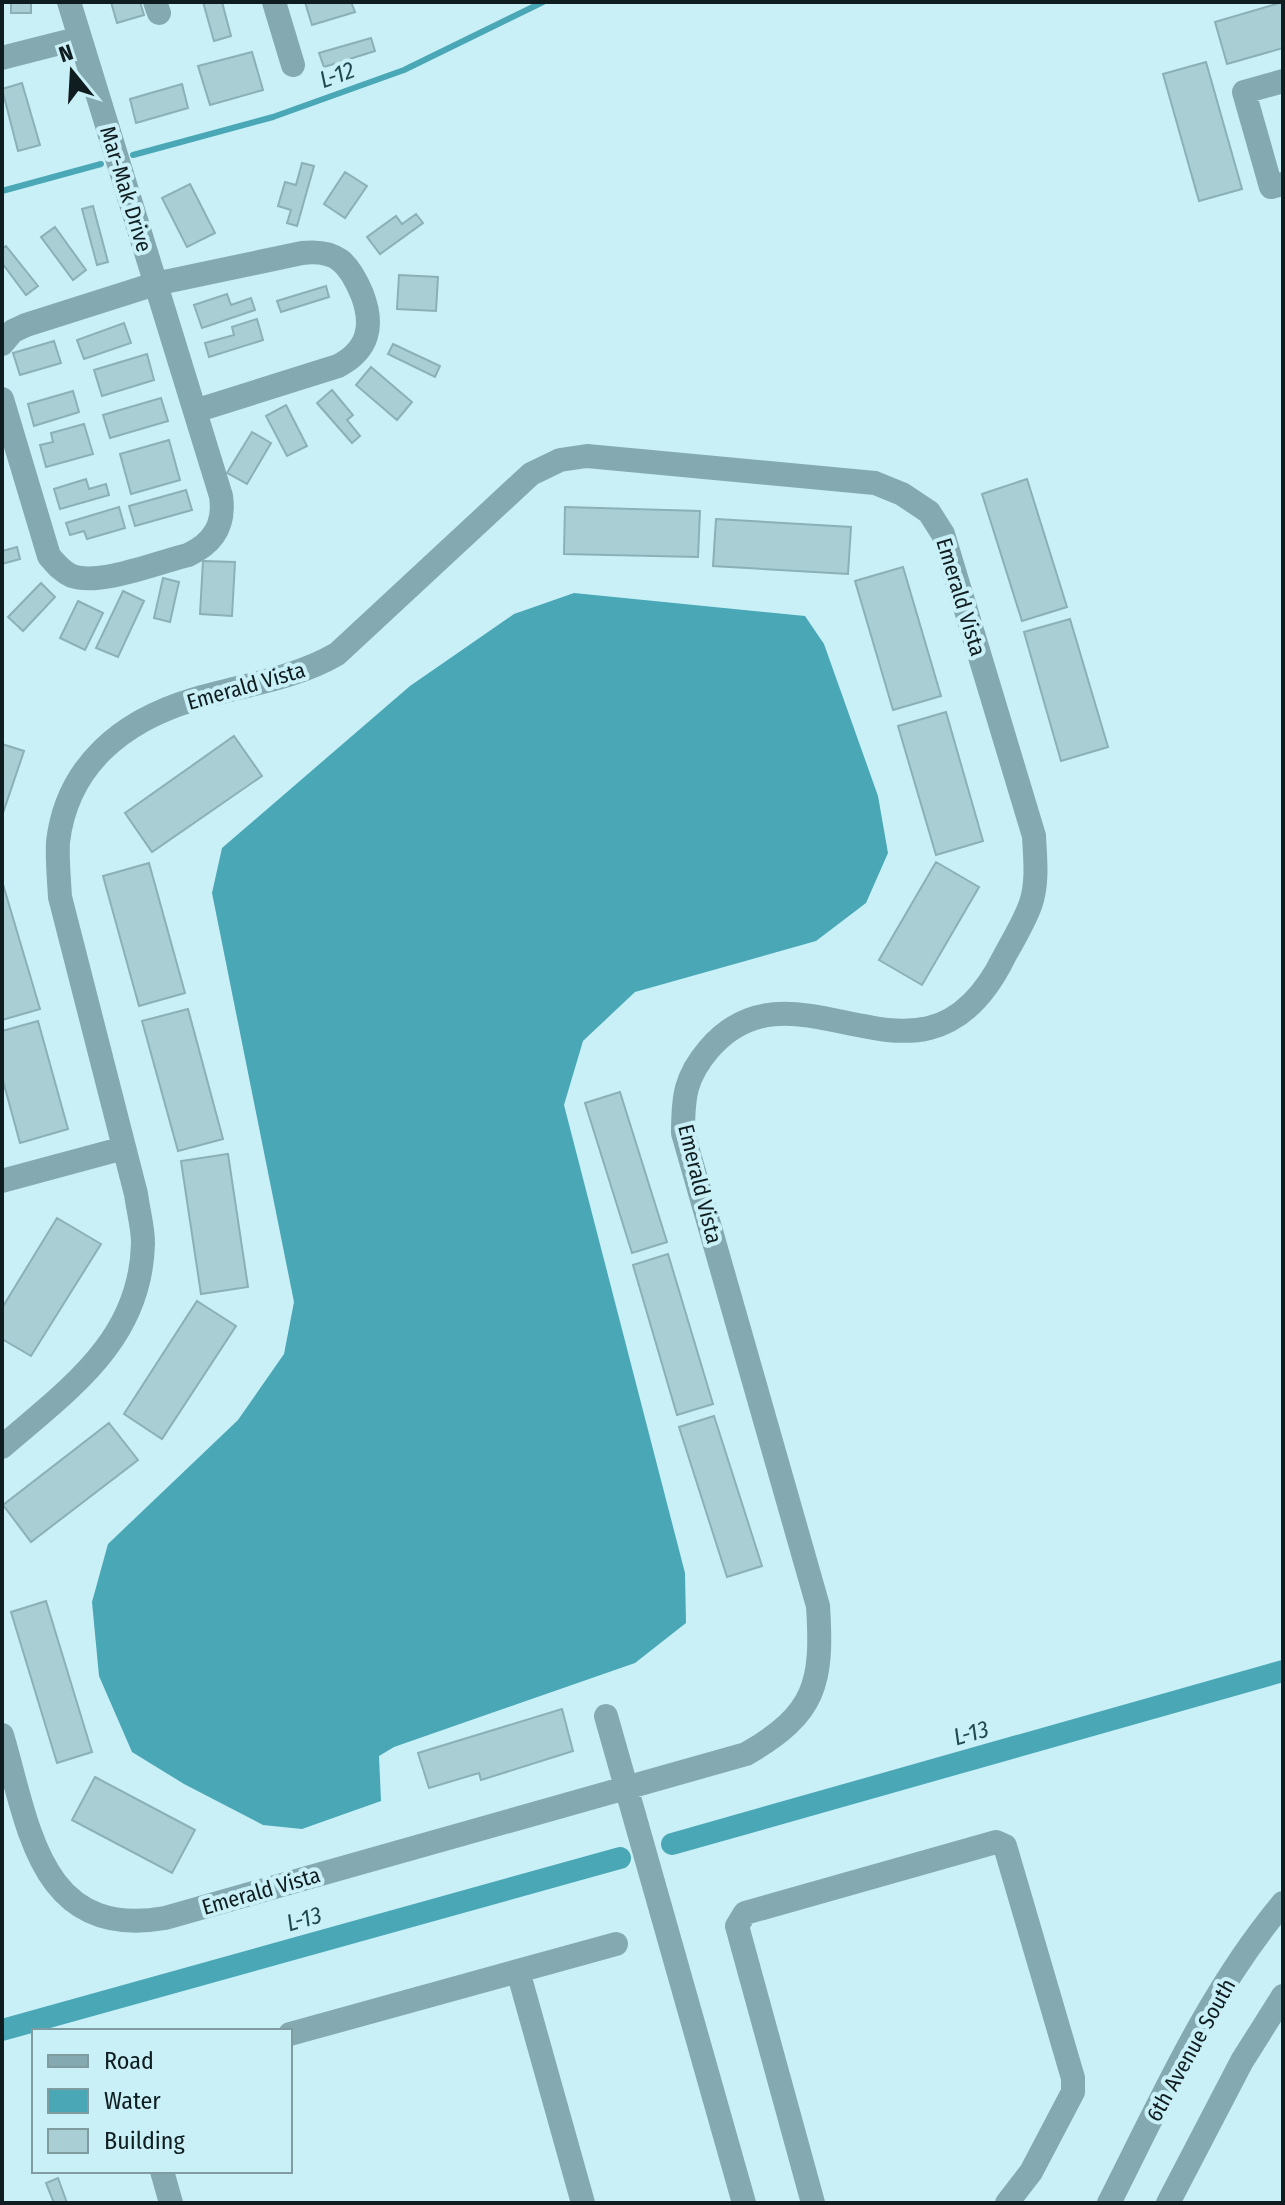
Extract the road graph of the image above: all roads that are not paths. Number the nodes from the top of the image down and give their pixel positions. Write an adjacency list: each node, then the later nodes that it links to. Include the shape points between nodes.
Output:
1 (69, 2): 3 (street, Mar-Mak Drive)
2 (274, 2): 5 (street)
3 (80, 38): 4 (street); 8 (street, Mar-Mak Drive)
4 (2, 58)
5 (293, 65)
6 (1283, 81): 7 (street, via 1244,92 1271,187)
7 (1283, 184)
8 (155, 284): 9 (street, via 26,325); 11 (street, Mar-Mak Drive); 11 (street, via 316,251 344,262 367,306 368,335 351,359)
9 (2, 344)
10 (2, 399): 11 (street, Mar-Mak Drive, via 49,556 58,567 86,579 188,555 213,539 223,511 221,496)
11 (195, 411)
12 (124, 1148): 13 (street); 14 (street, Emerald Vista, via 143,1239 141,1275 129,1312 88,1373); 17 (street, Emerald Vista, via 58,873 58,841 68,805 84,771 112,738 148,715 299,673 337,654 531,474 560,460 587,456 875,483 929,512 943,534 1034,836 1031,903 996,974 957,1017 928,1029 895,1033 784,1012 753,1017 721,1034 695,1066 683,1097 683,1133 818,1606 821,1647 814,1688 797,1717 776,1736 746,1754)
13 (2, 1181)
14 (2, 1447)
15 (606, 1716): 17 (street)
16 (2, 1735): 17 (street, Emerald Vista, via 38,1858 55,1886 112,1921 165,1918)
17 (627, 1787): 26 (street)
18 (1283, 1903): 29 (street, 6th Avenue South, via 1199,2028)
19 (616, 1944): 20 (street)
20 (518, 1971): 22 (street); 25 (street)
21 (1283, 1996): 30 (street, via 1242,2061)
22 (292, 2033)
23 (163, 2173): 24 (street)
24 (171, 2203)
25 (583, 2203)
26 (744, 2203)
27 (813, 2203): 28 (street, via 737,1926 745,1913 996,1842 1005,1846 1073,2078 1073,2092 1031,2172)
28 (1007, 2203)
29 (1109, 2203)
30 (1168, 2203)

